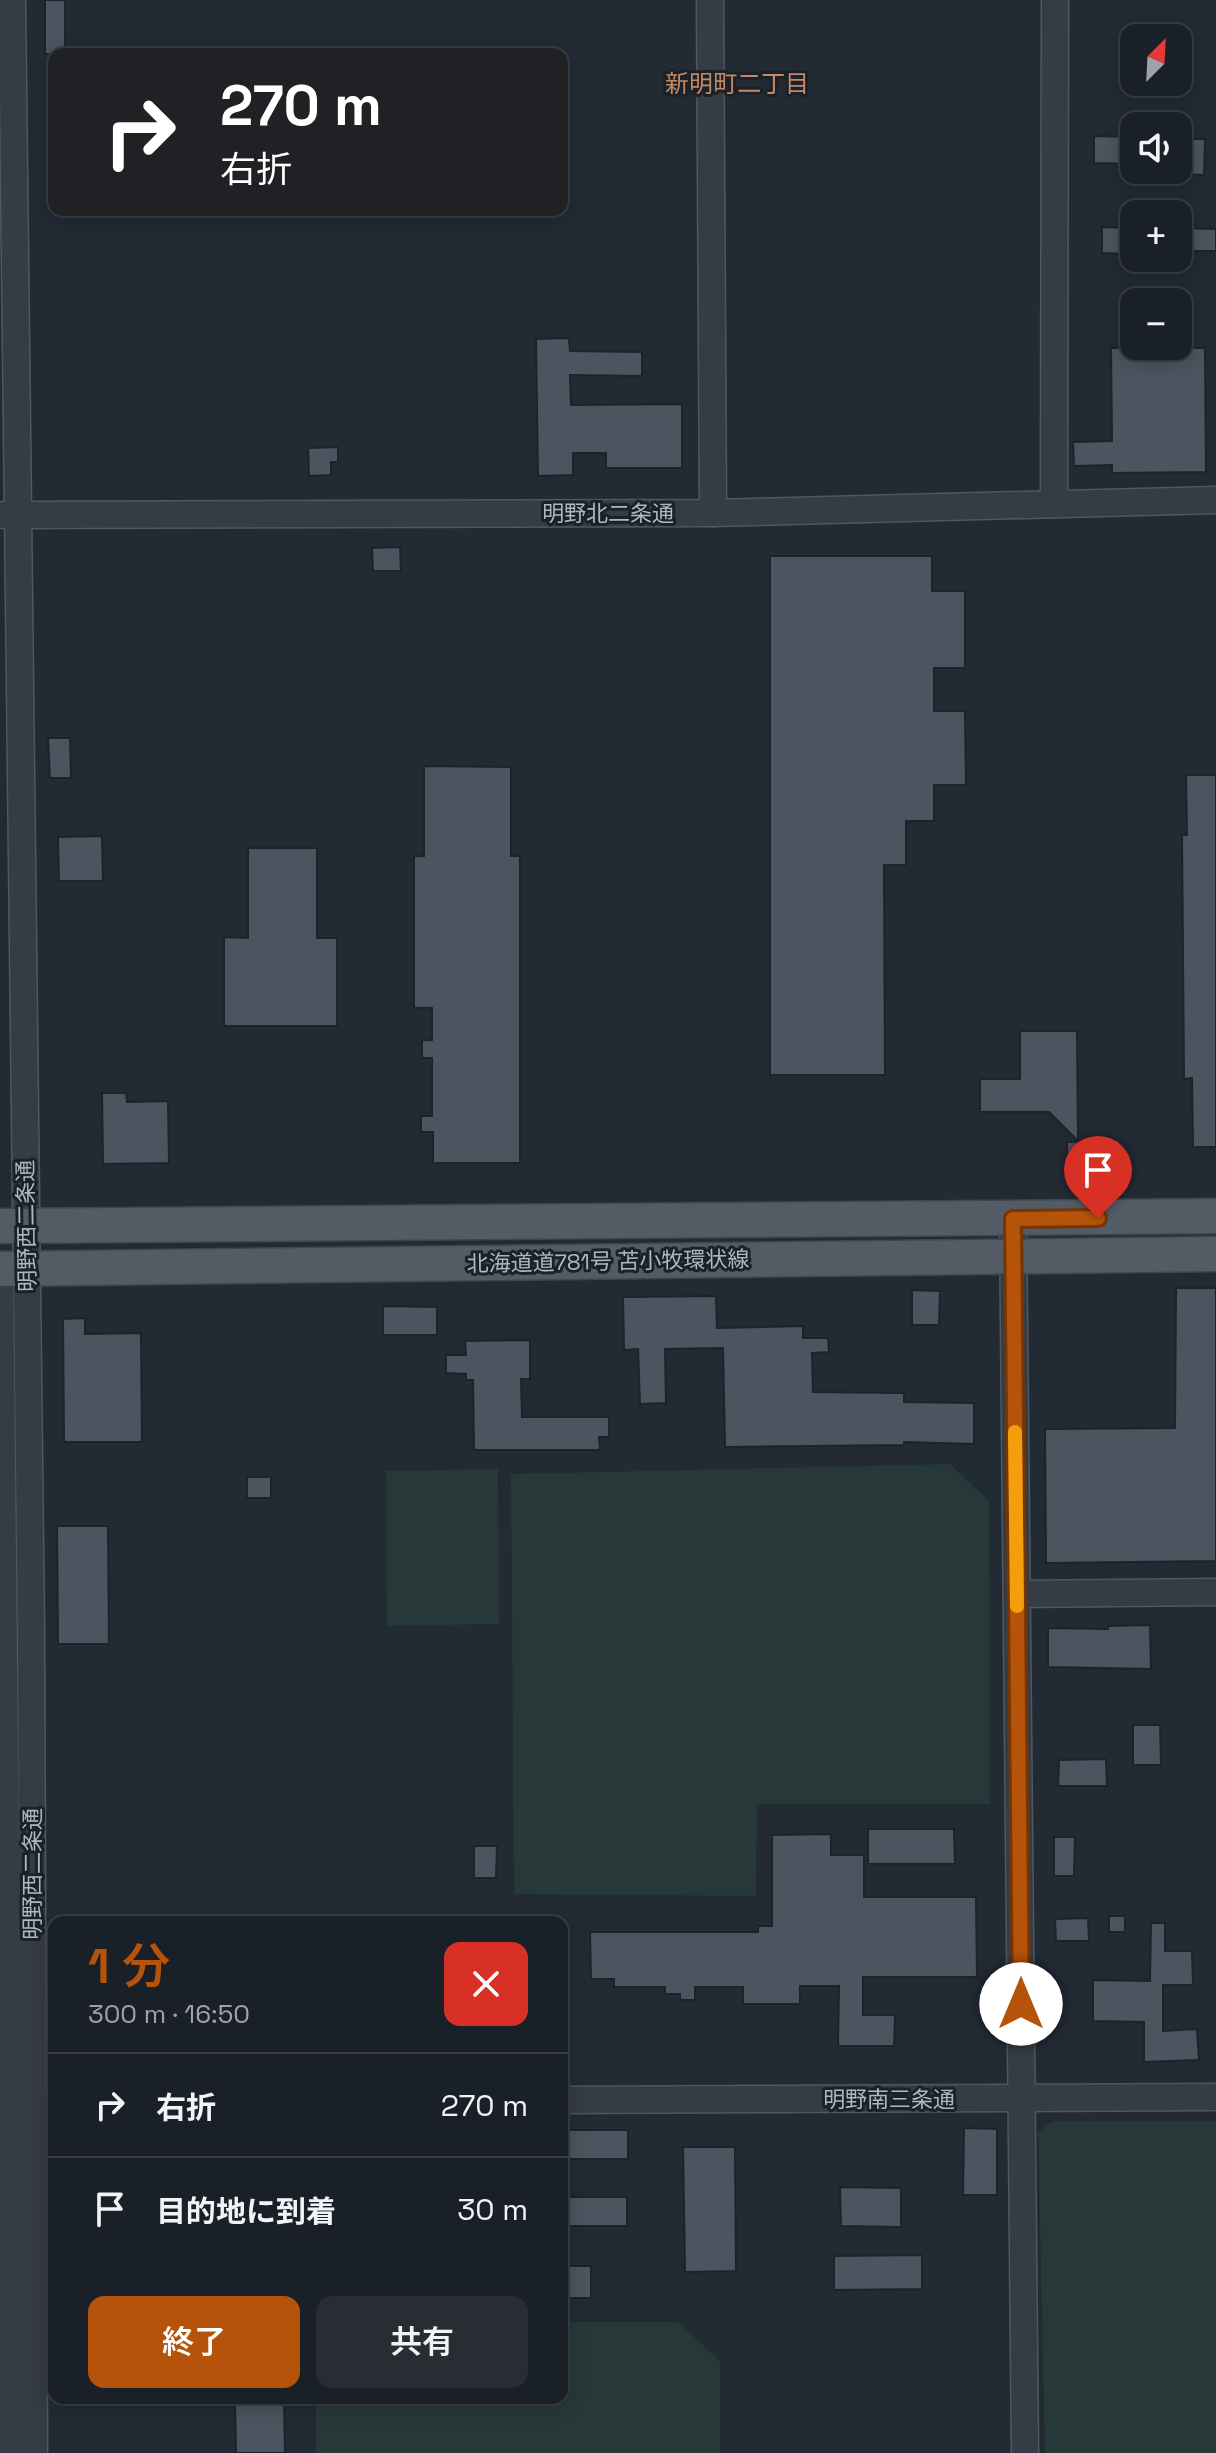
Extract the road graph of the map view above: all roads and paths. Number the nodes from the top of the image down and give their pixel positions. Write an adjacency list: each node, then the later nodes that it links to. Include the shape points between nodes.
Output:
1 (12, 0): 7 (street, 明野西二条通)
2 (710, 0): 6 (street)
3 (1055, 0): 5 (street)
4 (1216, 500): 5 (street, 明野北二条通)
5 (1054, 504): 6 (street, 明野北二条通)
6 (713, 513): 7 (street, 明野北二条通)
7 (9, 514): 10 (street, 明野西二条通)
8 (1216, 1216): 9 (main road, 北海道道781号 苫小牧環状線)
9 (1013, 1219): 10 (main road, 北海道道781号 苫小牧環状線); 12 (street)
10 (13, 1226): 13 (street, 明野西二条通)
11 (1216, 1254): 12 (main road, 北海道道781号 苫小牧環状線)
12 (1013, 1255): 13 (main road, 北海道道781号 苫小牧環状線); 15 (street)
13 (7, 1268): 16 (street, 明野西二条通); 17 (street, 明野西二条通)
14 (1216, 1592): 15 (street)
15 (1017, 1594): 19 (street)
16 (1, 1630): 17 (street); 21 (street, 明野西二条通)
17 (31, 1630): 21 (street, 明野西二条通)
18 (1216, 2097): 19 (street, 明野南三条通)
19 (1021, 2099): 20 (street, 明野南三条通); 24 (street)
20 (568, 2100)
21 (23, 2102): 22 (street, 明野西二条通); 23 (street, 明野西二条通)
22 (8, 2453)
23 (34, 2453)
24 (1025, 2453)

